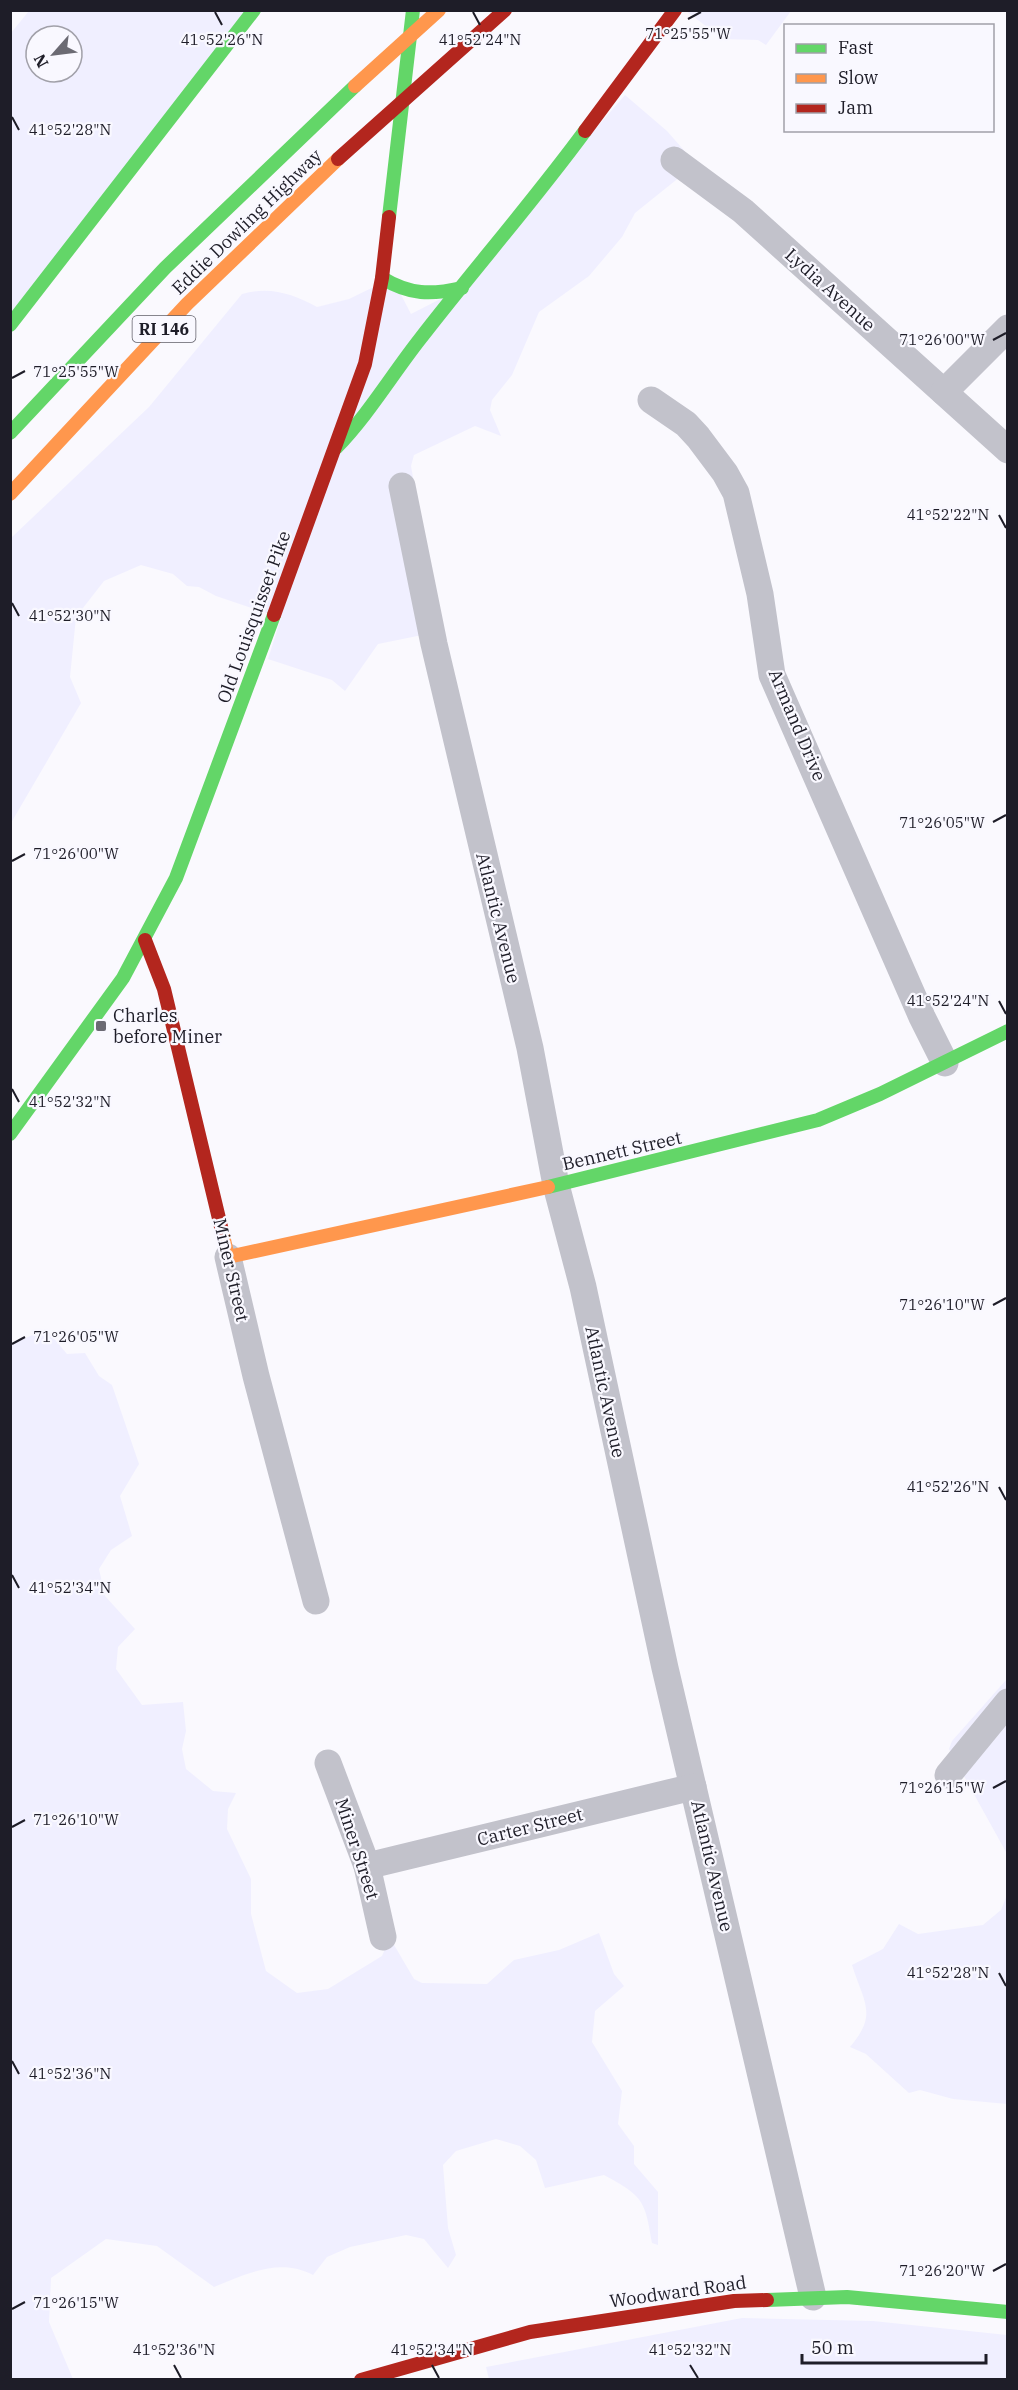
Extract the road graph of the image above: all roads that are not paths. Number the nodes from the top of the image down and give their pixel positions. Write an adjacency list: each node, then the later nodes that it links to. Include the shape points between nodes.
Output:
1 (254, 10): 9 (main road)
2 (413, 10): 7 (main road, Old Louisquisset Pike)
3 (439, 10): 13 (main road, Eddie Dowling Highway / RI 146, via 325,111 122,312)
4 (505, 10): 17 (main road, Eddie Dowling Highway / RI 146, via 324,171 132,360)
5 (675, 10): 8 (main road, via 531,204)
6 (674, 160): 11 (street, Lydia Avenue, via 743,211)
7 (382, 278): 8 (main road, via 402,292 414,294); 14 (main road, Old Louisquisset Pike, via 365,364)
8 (462, 288): 14 (main road, via 419,340 362,421)
9 (10, 325)
10 (1008, 328): 11 (street)
11 (944, 392): 15 (street, Lydia Avenue)
12 (651, 400): 20 (street, Armand Drive, via 698,436 736,493 760,594 772,675)
13 (10, 433)
14 (336, 448): 18 (main road, Old Louisquisset Pike, via 176,878)
15 (1008, 450)
16 (402, 486): 22 (street, Atlantic Avenue, via 463,776 530,1048)
17 (10, 494)
18 (145, 940): 21 (main road, Old Louisquisset Pike, via 98,1016); 23 (main road, Miner Street, via 164,989)
19 (1008, 1032): 20 (main road, Bennett Street)
20 (945, 1063): 22 (main road, Bennett Street, via 818,1120)
21 (10, 1134)
22 (556, 1185): 23 (main road, Bennett Street); 28 (street, Atlantic Avenue, via 583,1287)
23 (228, 1257): 24 (street, Miner Street)
24 (316, 1600)
25 (1008, 1702): 27 (street)
26 (328, 1763): 29 (street, Miner Street)
27 (948, 1775)
28 (693, 1787): 29 (street, Carter Street); 31 (street, Atlantic Avenue)
29 (367, 1866): 30 (street, Miner Street)
30 (383, 1937)
31 (813, 2297): 32 (main road, Woodward Road); 33 (main road, Woodward Road, via 734,2301 530,2332)
32 (1008, 2312)
33 (361, 2379)

